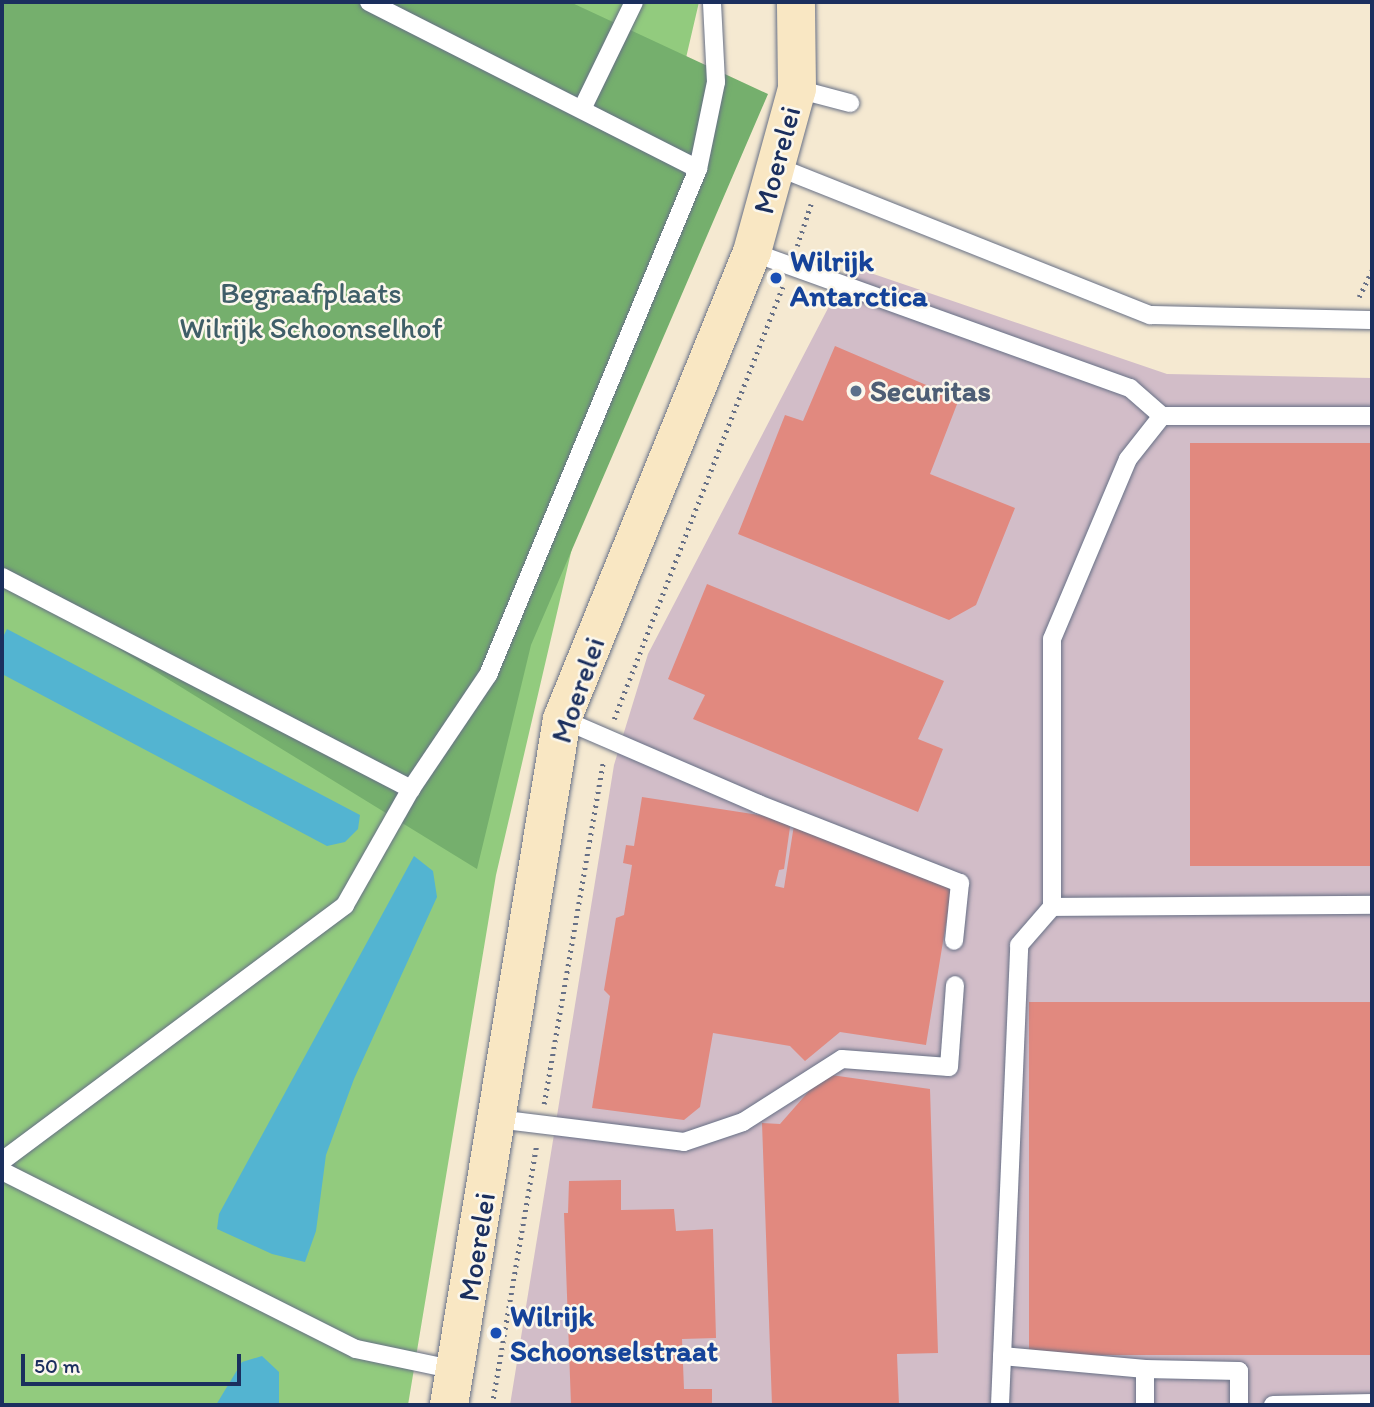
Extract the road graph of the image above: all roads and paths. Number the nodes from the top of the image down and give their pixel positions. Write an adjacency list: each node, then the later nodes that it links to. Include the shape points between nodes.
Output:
1 (369, 2): 7 (lane)
2 (634, 2): 7 (lane)
3 (712, 2): 9 (lane, via 716,82)
4 (796, 2): 5 (street, Moerelei)
5 (797, 89): 6 (lane); 8 (street, Moerelei)
6 (850, 103)
7 (583, 107): 9 (lane)
8 (775, 166): 10 (lane); 11 (street, Moerelei)
9 (698, 169): 19 (lane, via 488,675)
10 (811, 180): 12 (path, via 813,199); 13 (lane, via 1150,315)
11 (752, 252): 12 (lane); 17 (street, Moerelei)
12 (790, 265): 14 (lane, via 1130,388); 18 (path)
13 (1372, 320)
14 (1162, 416): 15 (lane); 21 (lane, via 1128,459 1052,639)
15 (1372, 416)
16 (2, 577): 19 (lane)
17 (562, 719): 18 (lane); 24 (street, Moerelei, via 535,861)
18 (606, 739): 22 (lane, via 960,883); 25 (path)
19 (411, 789): 26 (lane, via 345,905)
20 (1372, 905): 21 (lane)
21 (1052, 907): 28 (lane, via 1019,945)
22 (954, 941)
23 (955, 985): 25 (lane, via 949,1067 842,1059 743,1122 684,1142)
24 (497, 1119): 25 (lane); 30 (street, Moerelei)
25 (540, 1124): 32 (path)
26 (2, 1161)
27 (2, 1171): 30 (lane, via 356,1349)
28 (1002, 1356): 29 (lane); 33 (lane)
29 (1146, 1369): 34 (lane); 35 (lane, via 1239,1371)
30 (452, 1388)
31 (1372, 1403): 36 (lane)
32 (492, 1405)
33 (1000, 1405)
34 (1145, 1405)
35 (1239, 1405)
36 (1273, 1405)

